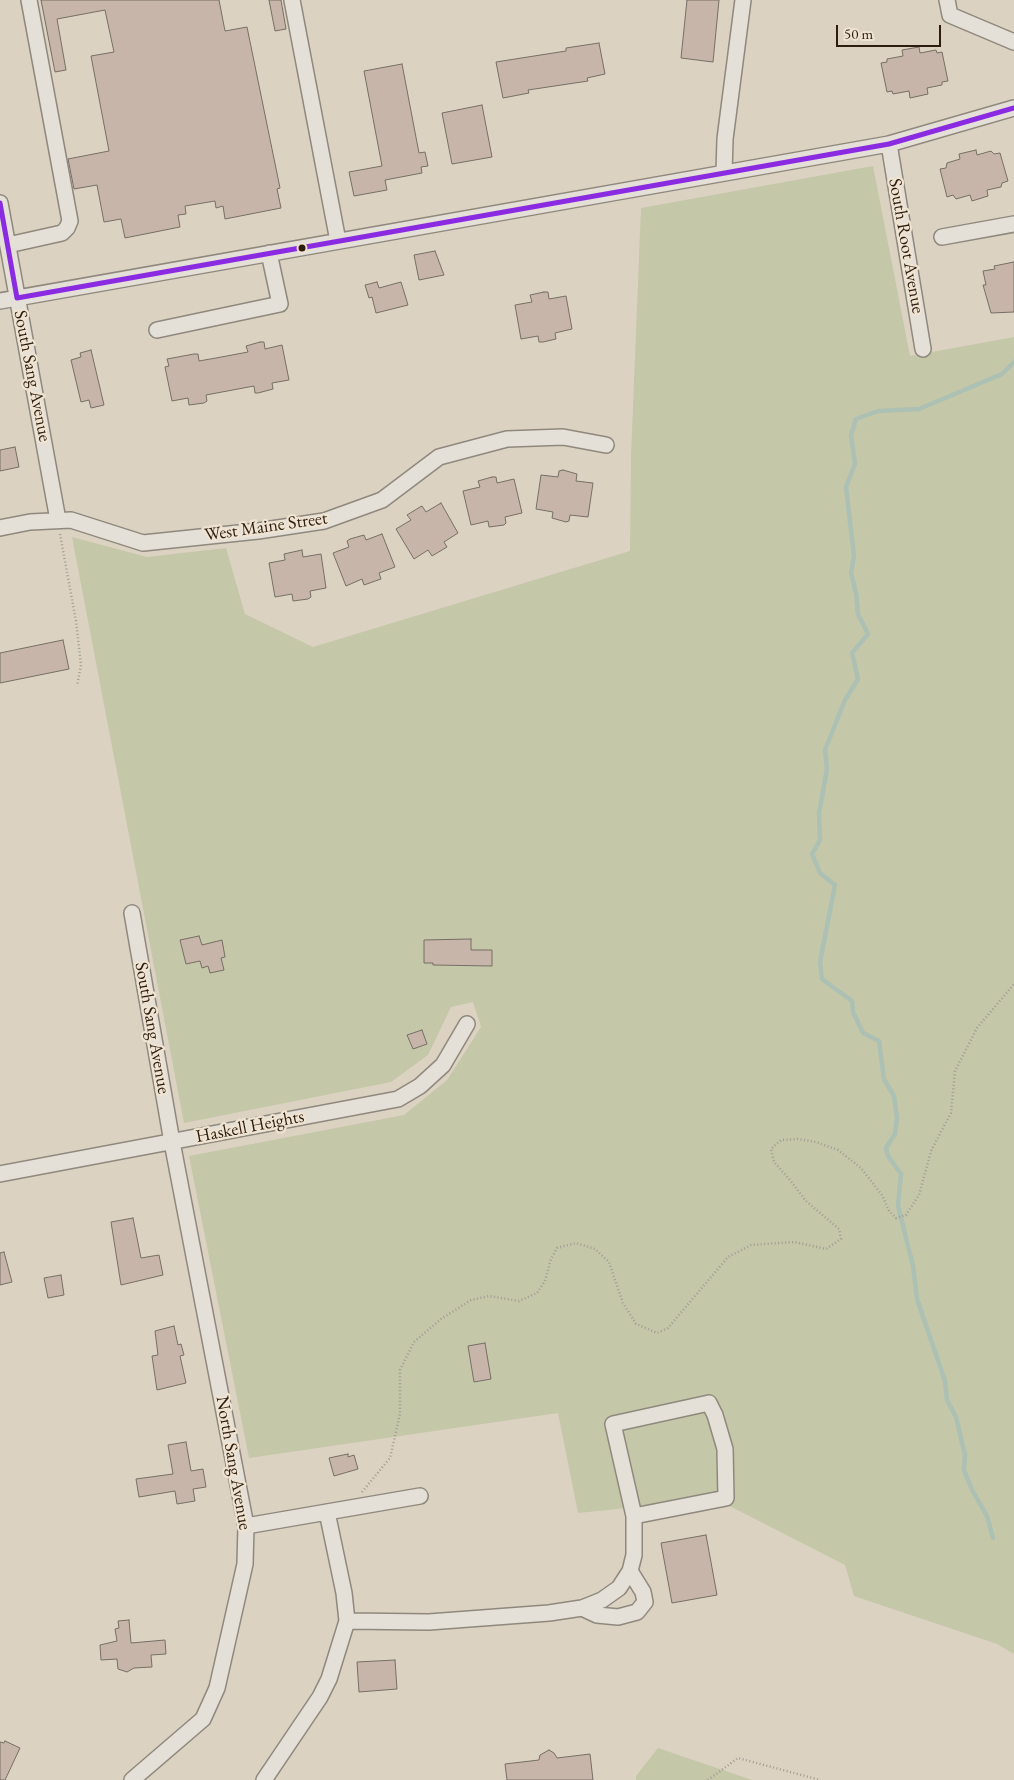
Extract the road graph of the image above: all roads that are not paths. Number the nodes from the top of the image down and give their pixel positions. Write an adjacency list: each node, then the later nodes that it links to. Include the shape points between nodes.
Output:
1 (29, 0): 13 (street, via 70,221 65,231 57,235)
2 (292, 0): 12 (street)
3 (743, 0): 8 (street)
4 (947, 0): 5 (street, via 950,16)
5 (1014, 42)
6 (1014, 108): 7 (street)
7 (889, 144): 8 (street); 18 (street, South Root Avenue)
8 (724, 173): 12 (street)
9 (0, 204): 13 (street, South Sang Avenue)
10 (1014, 224): 11 (street)
11 (942, 238)
12 (338, 241): 14 (street)
13 (8, 245): 15 (street, South Sang Avenue)
14 (269, 253): 15 (street); 17 (street, via 280,304)
15 (17, 298): 16 (street); 20 (street, South Sang Avenue)
16 (0, 301)
17 (157, 330)
18 (923, 349)
19 (606, 445): 20 (street, West Maine Street, via 563,437 507,439 439,458 382,500 324,521 258,531 143,543 71,520)
20 (58, 520): 21 (street, West Maine Street)
21 (0, 528)
22 (132, 913): 24 (street, South Sang Avenue)
23 (467, 1024): 24 (street, Haskell Heights, via 443,1065 420,1086 398,1098)
24 (172, 1142): 25 (street, Haskell Heights); 29 (street, North Sang Avenue)
25 (0, 1174)
26 (420, 1496): 27 (street)
27 (327, 1512): 29 (street); 32 (street)
28 (634, 1516): 28 (street, via 726,1498 725,1449 709,1403 613,1424); 30 (street, via 634,1555)
29 (246, 1526): 33 (street, North Sang Avenue, via 245,1564 216,1688 203,1719)
30 (630, 1571): 31 (street, via 618,1588 602,1600); 31 (street, via 644,1592 645,1602 637,1612 618,1617 597,1615)
31 (582, 1608): 32 (street, via 437,1622)
32 (347, 1621): 34 (street, via 329,1679)
33 (132, 1780)
34 (264, 1780)

